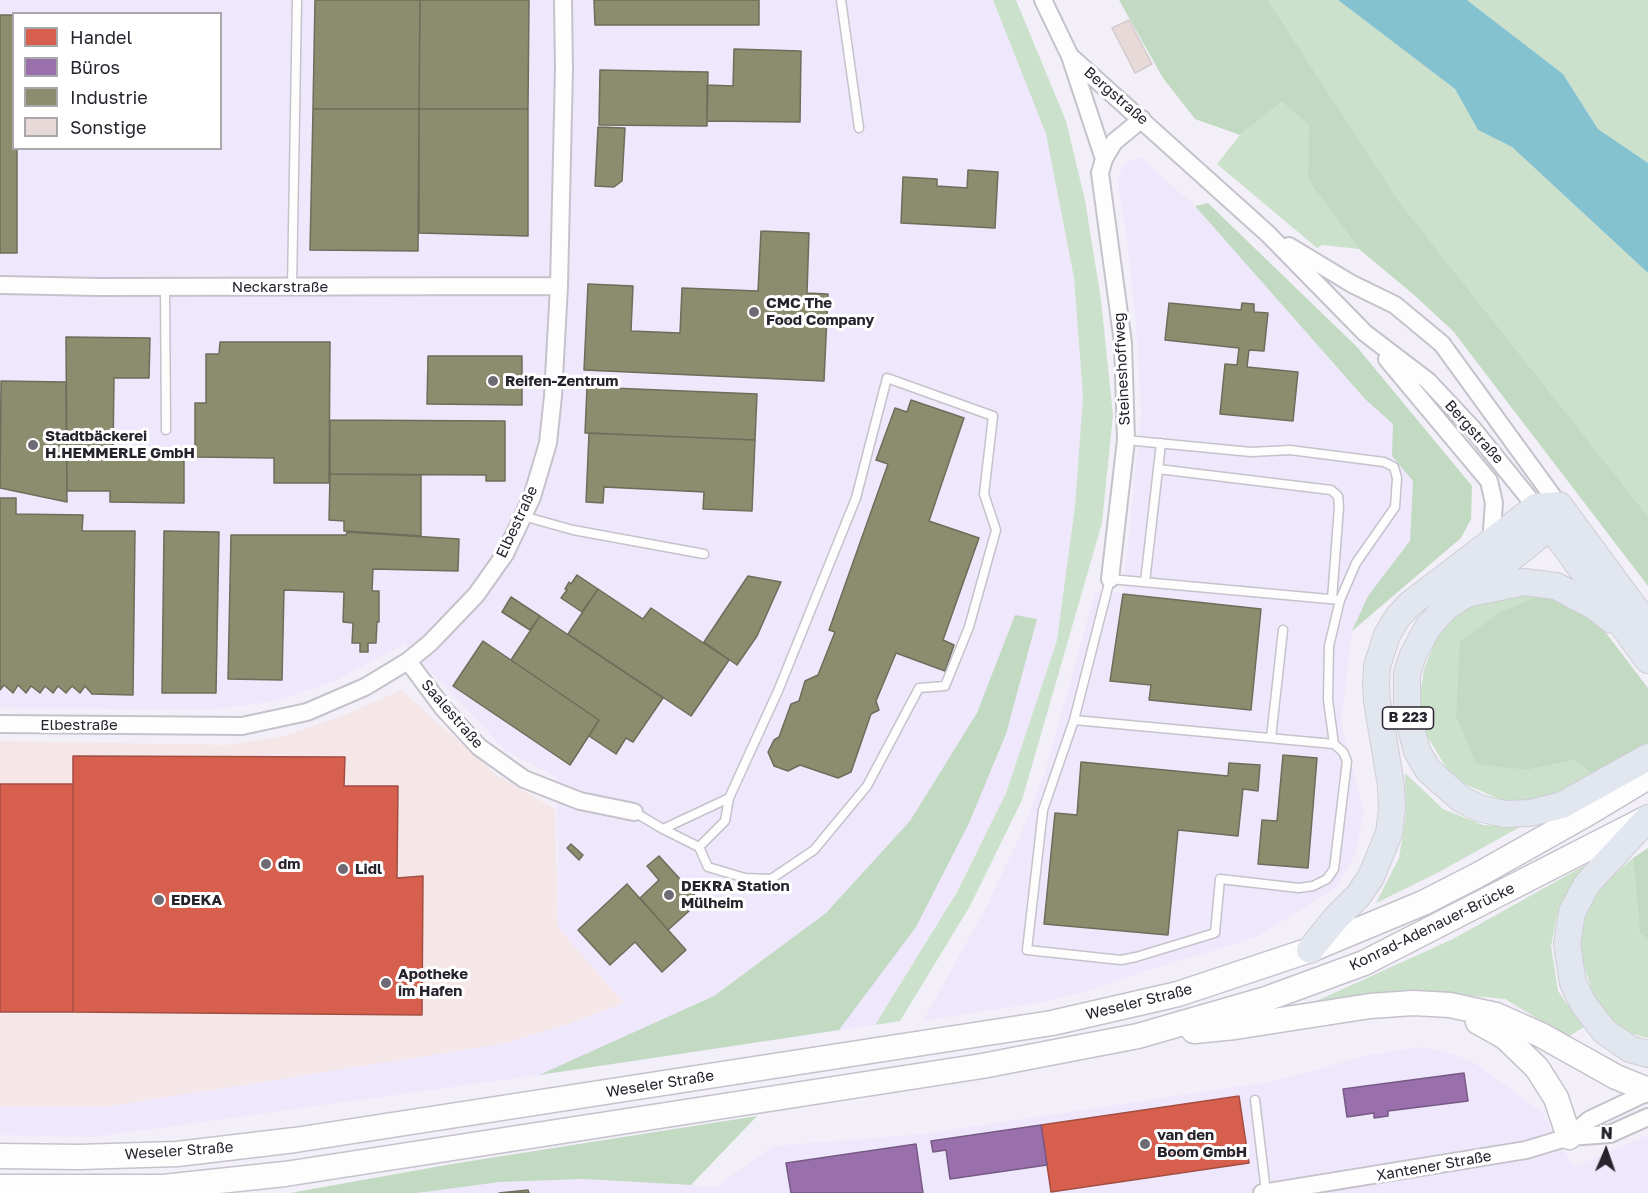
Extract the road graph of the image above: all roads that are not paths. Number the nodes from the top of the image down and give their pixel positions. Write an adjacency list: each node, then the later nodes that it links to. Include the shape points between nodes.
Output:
1 (297, 0): 13 (lane)
2 (563, 0): 11 (street, Elbestraße)
3 (841, 0): 7 (lane)
4 (1043, 0): 5 (street, Steineshoffweg)
5 (1070, 56): 6 (street, Bergstraße); 8 (street, Steineshoffweg)
6 (1142, 119): 8 (street, via 1114,142); 9 (street, Bergstraße)
7 (859, 128)
8 (1104, 159): 16 (street, Steineshoffweg, via 1100,173 1123,343)
9 (1268, 234): 14 (street, Bergstraße); 19 (street, Bergstraße, via 1395,305 1442,344)
10 (0, 285): 12 (street, Neckarstraße)
11 (559, 286): 13 (street, Neckarstraße); 20 (street, Elbestraße, via 548,443)
12 (165, 287): 13 (street, Neckarstraße); 15 (lane)
13 (292, 287)
14 (1365, 333): 19 (street, Bergstraße, via 1435,389); 21 (street, via 1489,481 1494,503)
15 (165, 430)
16 (1126, 440): 17 (lane); 23 (street, Steineshoffweg)
17 (1161, 443): 18 (lane); 26 (lane, via 1251,452 1290,450 1384,462 1394,467 1395,507)
18 (1158, 469): 24 (lane); 26 (lane, via 1331,490 1338,496 1339,507)
19 (1549, 513): 21 (main road); 25 (main road); 27 (main road, Bergstraße)
20 (523, 516): 22 (lane, via 573,530); 30 (street, Elbestraße, via 505,554 476,595)
21 (1491, 542): 42 (main road, via 1410,604 1387,635 1376,683 1391,785 1389,833 1371,877)
22 (704, 554)
23 (1110, 579): 24 (lane); 31 (lane)
24 (1145, 582): 26 (lane)
25 (1466, 594): 27 (main road, B 223, via 1524,582 1556,586); 35 (main road, B 223, via 1445,608 1428,627 1407,674 1407,713 1417,751 1445,787 1479,807 1504,814 1530,813 1562,805)
26 (1336, 600): 34 (lane, via 1329,646 1328,700)
27 (1638, 628): 29 (main road, Bergstraße / B 223)
28 (1283, 630): 33 (lane)
29 (1648, 660)
30 (408, 661): 32 (street, Elbestraße, via 365,687 307,712 242,726); 38 (street, Saalestraße, via 479,747 524,779 580,801)
31 (1074, 720): 33 (lane); 34 (lane, via 1043,810 1027,950 1121,960 1215,933 1220,879 1299,888 1326,879 1334,869 1347,761)
32 (0, 724)
33 (1271, 738): 34 (lane)
34 (1334, 744)
35 (1648, 757)
36 (1648, 777): 42 (main road, Konrad-Adenauer-Brücke, via 1478,875 1423,903)
37 (729, 798): 40 (lane); 41 (lane, via 725,821); 41 (lane, via 778,691 856,498 887,378 993,416 984,494 996,530 969,627 945,686 919,688 867,786 814,850 771,879 745,878 708,867)
38 (634, 812): 40 (lane)
39 (1648, 818): 44 (main road, Konrad-Adenauer-Brücke, via 1364,963 1266,999); 45 (main road, via 1587,884 1572,912 1567,944 1573,982 1584,1005 1604,1031 1630,1049)
40 (663, 829): 41 (lane)
41 (699, 846)
42 (1310, 950): 51 (main road, Weseler Straße, via 1178,994 1052,1023 295,1140 177,1154)
43 (1450, 1005): 44 (main road, via 1370,1006 1235,1027); 46 (main road, via 1496,1015); 49 (main road, via 1505,1037 1537,1068 1556,1098)
44 (1138, 1036): 53 (main road, Weseler Straße, via 982,1066 285,1174 163,1187)
45 (1648, 1054)
46 (1648, 1091): 49 (street, Xantener Straße, via 1589,1120)
47 (1255, 1100): 54 (lane)
48 (1648, 1118): 49 (street, Xantener Straße, via 1610,1134)
49 (1569, 1137): 54 (street, Xantener Straße, via 1526,1150)
50 (0, 1156): 51 (main road, Weseler Straße)
51 (79, 1157): 53 (main road, via 67,1168 47,1169 36,1175)
52 (0, 1187): 53 (main road, Weseler Straße)
53 (29, 1191)
54 (1277, 1192): 55 (street, Xantener Straße)
55 (1262, 1193)

